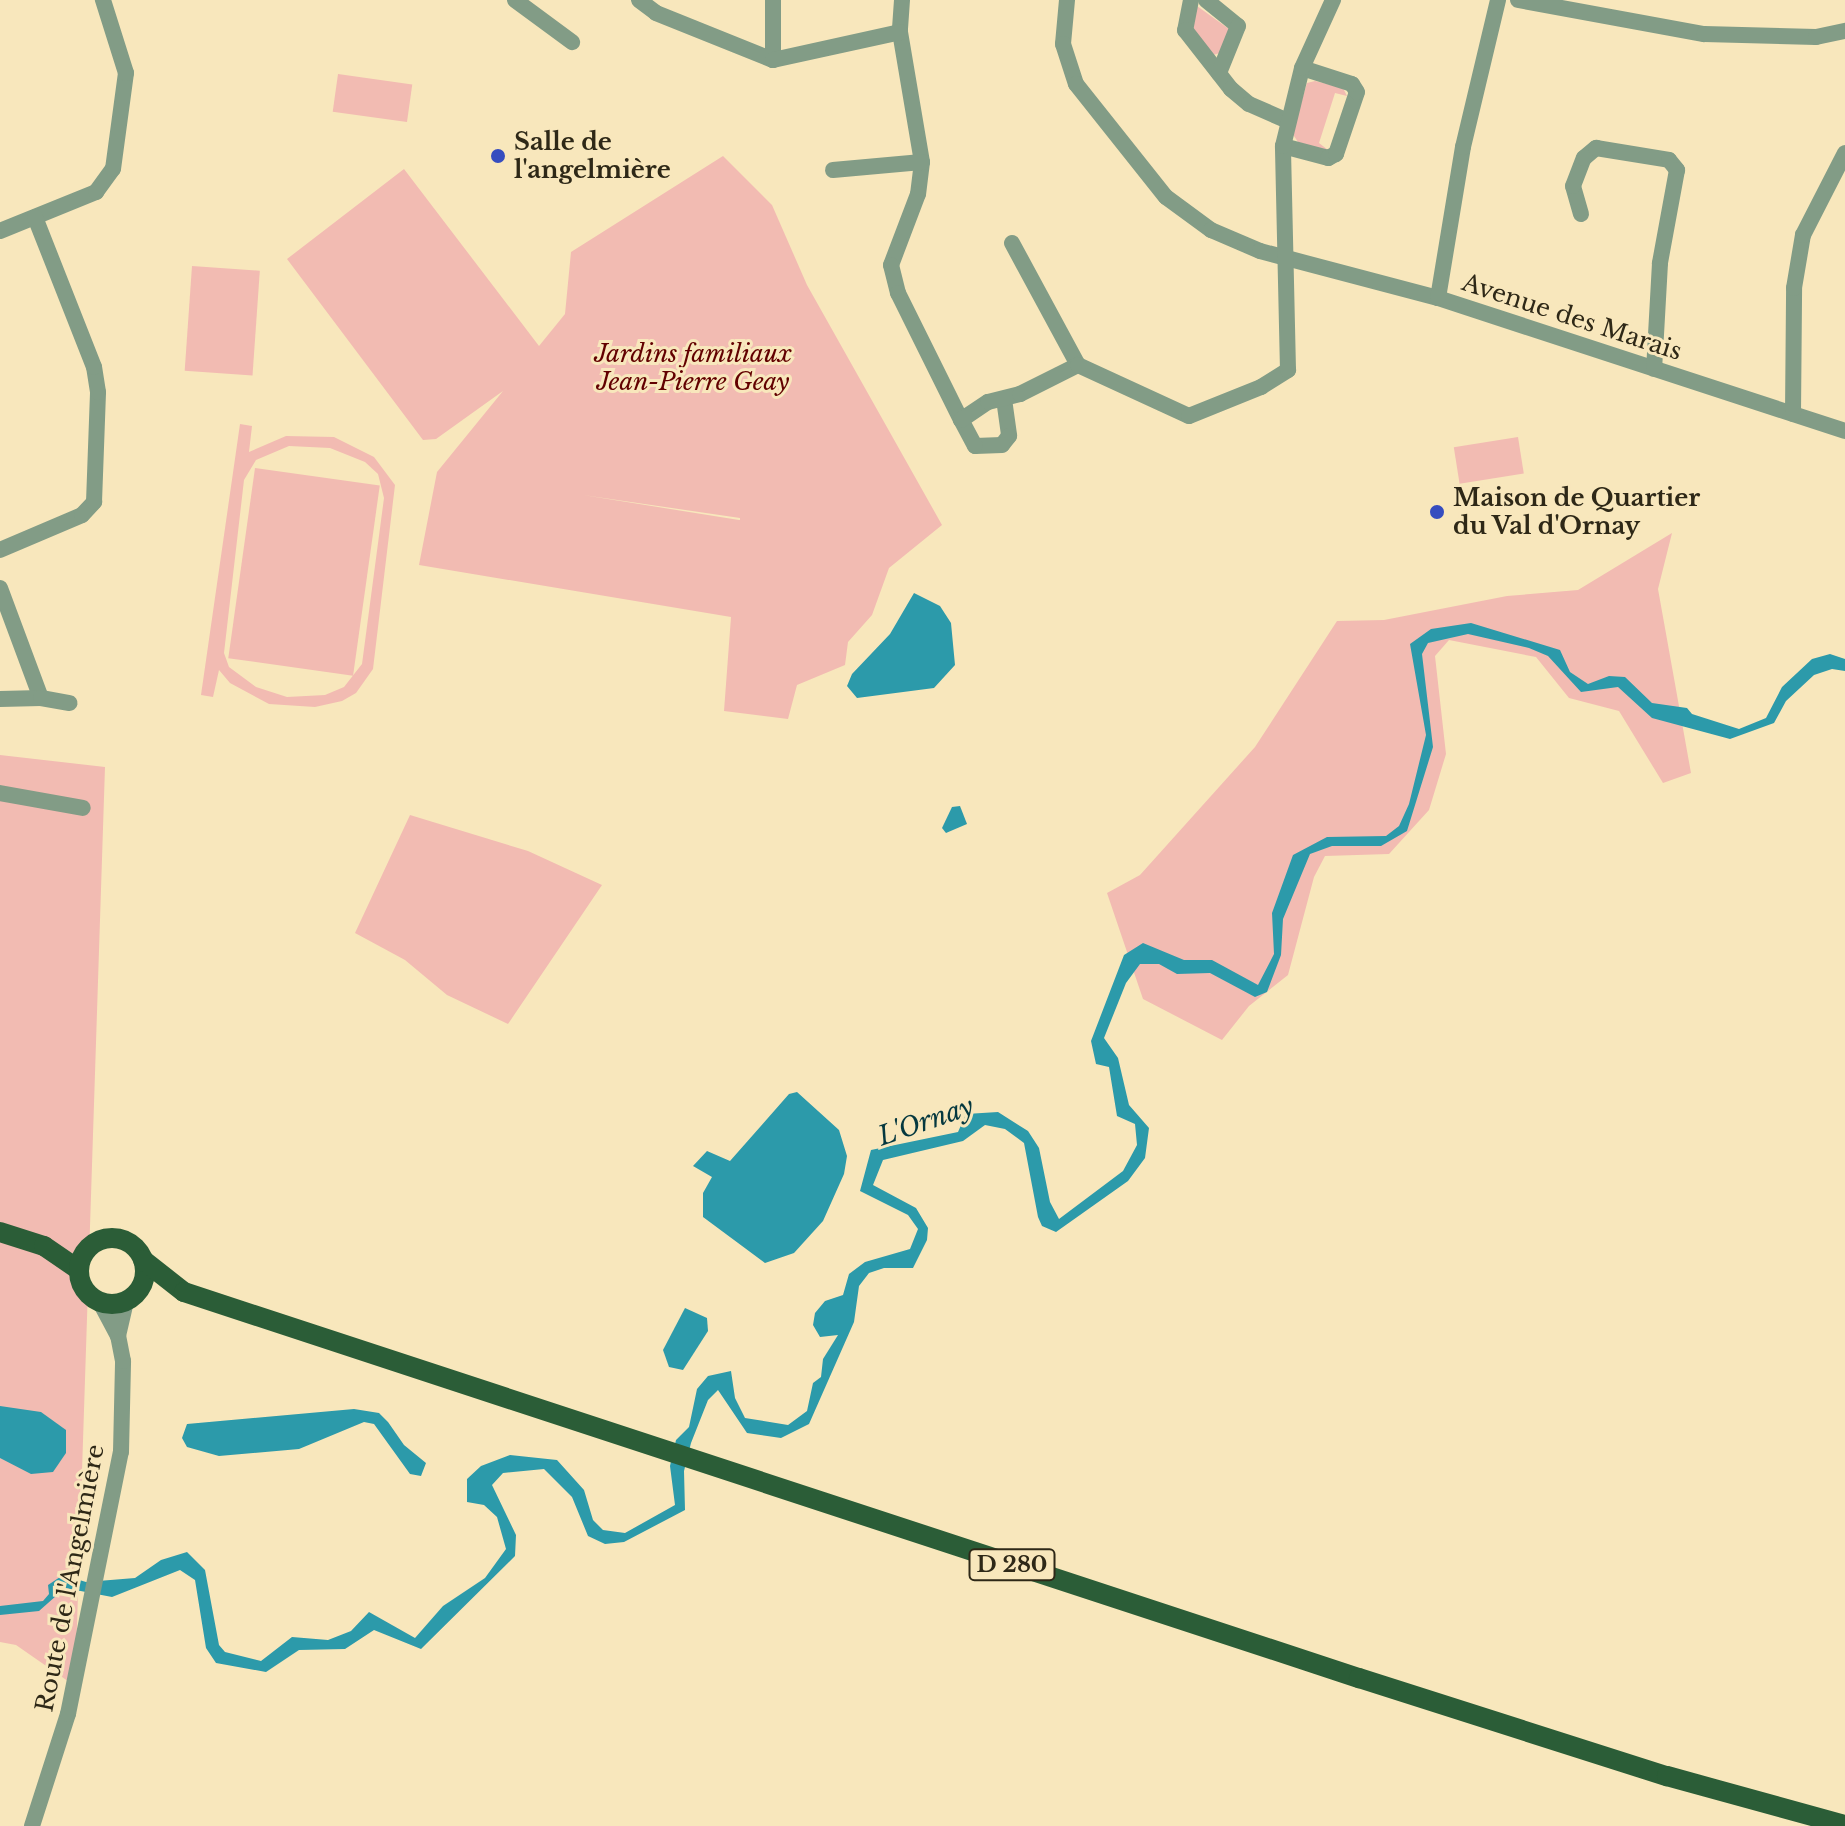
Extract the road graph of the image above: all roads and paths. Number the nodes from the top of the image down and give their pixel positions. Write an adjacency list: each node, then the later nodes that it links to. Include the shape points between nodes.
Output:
1 (103, 0): 24 (street, via 126,73 113,169 96,192)
2 (515, 0): 14 (street)
3 (639, 0): 15 (street, via 656,13)
4 (773, 0): 15 (street)
5 (902, 0): 13 (street)
6 (1067, 0): 27 (street, Avenue des Marais, via 1063,44 1076,84 1158,188 1211,230)
7 (1191, 0): 17 (street, via 1185,30)
8 (1206, 0): 17 (street, via 1238,26)
9 (1333, 0): 16 (street)
10 (1498, 0): 28 (street, via 1463,147)
11 (1518, 0): 12 (street, via 1704,34 1816,37)
12 (1845, 31)
13 (900, 32): 15 (street); 21 (street)
14 (572, 42)
15 (773, 60)
16 (1302, 68): 18 (street); 19 (street, via 1352,84 1357,92 1336,154 1328,158)
17 (1219, 73): 18 (street, via 1249,104)
18 (1288, 121): 19 (street)
19 (1283, 146): 27 (street)
20 (1845, 153): 32 (street, via 1803,235 1794,288)
21 (922, 162): 22 (street); 33 (street, via 918,194 891,265 898,293)
22 (833, 170)
23 (1581, 214): 30 (street, via 1573,186 1584,158 1596,148 1669,160 1677,170 1660,263)
24 (35, 217): 25 (street); 35 (street, via 94,367 94,502 82,515)
25 (0, 231)
26 (1012, 243): 29 (street)
27 (1282, 256): 28 (street, Avenue des Marais); 29 (street, via 1288,370 1273,380 1189,416)
28 (1438, 298): 30 (street, Avenue des Marais)
29 (1078, 365): 31 (street)
30 (1654, 369): 32 (street, Avenue des Marais)
31 (1004, 399): 33 (street, via 988,402); 33 (street, via 1011,426 1002,445 975,446)
32 (1793, 414): 34 (street, Avenue des Marais)
33 (961, 420)
34 (1845, 431)
35 (0, 550)
36 (0, 588): 37 (street)
37 (41, 698): 38 (street); 39 (street)
38 (0, 699)
39 (70, 703)
40 (0, 793): 41 (street)
41 (83, 808)
42 (0, 1232): 43 (main road)
43 (44, 1246): 44 (main road); 46 (main road)
44 (91, 1246): 45 (main road, via 103,1239 123,1240); 46 (main road)
45 (143, 1260): 47 (main road, D 280); 48 (main road, via 144,1278)
46 (79, 1270): 49 (main road, via 85,1289)
47 (184, 1292): 48 (main road, D 280); 51 (main road, D 280, via 1388,1687 1667,1776)
48 (131, 1297): 49 (main road); 50 (street, Route de l'Angelmière)
49 (100, 1302): 50 (street, Route de l'Angelmière)
50 (118, 1336): 52 (street, Route de l'Angelmière, via 125,1420 68,1714)
51 (1845, 1825)
52 (32, 1826)

